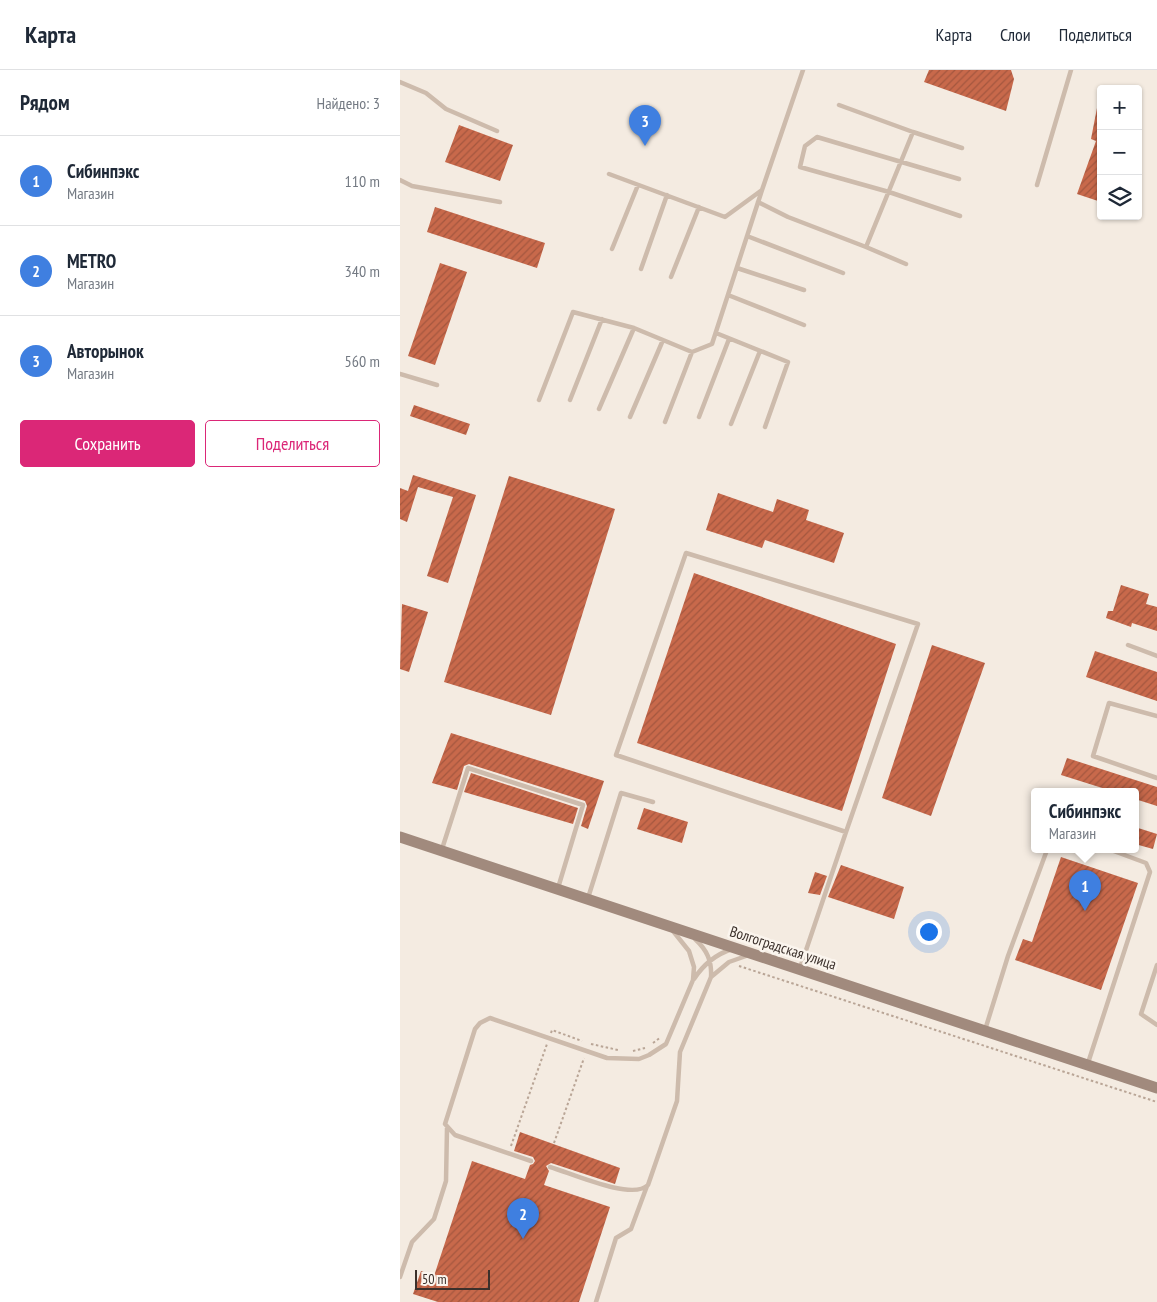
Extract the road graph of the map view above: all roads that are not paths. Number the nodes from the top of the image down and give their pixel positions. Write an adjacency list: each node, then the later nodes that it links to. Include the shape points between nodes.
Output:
1 (803, 70): 14 (lane)
2 (1071, 70): 13 (lane)
3 (400, 82): 5 (lane, via 426,93 446,109)
4 (839, 105): 6 (lane)
5 (497, 131)
6 (913, 132): 7 (lane); 8 (lane)
7 (962, 148)
8 (902, 160): 10 (lane); 15 (lane); 15 (lane, via 817,136 805,146 800,167)
9 (609, 174): 12 (lane)
10 (959, 179)
11 (400, 180): 17 (lane, via 412,186)
12 (638, 185): 16 (lane); 23 (lane)
13 (1038, 185)
14 (762, 190): 18 (lane); 19 (lane, via 725,217)
15 (888, 192): 20 (lane); 22 (lane)
16 (667, 195): 19 (lane); 26 (lane)
17 (500, 202)
18 (758, 202): 21 (lane); 22 (lane)
19 (699, 207): 28 (lane)
20 (960, 216)
21 (747, 236): 25 (lane); 27 (lane)
22 (866, 247): 24 (lane)
23 (612, 249)
24 (906, 264)
25 (737, 268): 29 (lane); 30 (lane)
26 (641, 269)
27 (843, 273)
28 (671, 277)
29 (804, 290)
30 (728, 295): 32 (lane); 34 (lane)
31 (602, 320): 33 (lane); 41 (lane, via 573,312); 42 (lane)
32 (804, 326)
33 (634, 328): 36 (lane); 43 (lane)
34 (716, 333): 35 (lane); 38 (lane, via 712,344)
35 (729, 339): 37 (lane); 45 (lane)
36 (663, 340): 38 (lane); 44 (lane)
37 (760, 351): 47 (lane); 48 (lane, via 788,362)
38 (692, 352): 46 (lane)
39 (400, 374): 40 (lane)
40 (437, 385)
41 (539, 400)
42 (570, 400)
43 (599, 409)
44 (630, 417)
45 (699, 417)
46 (664, 422)
47 (731, 424)
48 (765, 427)
49 (1128, 645): 50 (lane)
50 (1157, 656)
51 (1157, 716): 52 (lane, via 1109,703 1093,756)
52 (1157, 778)
53 (653, 802): 60 (lane, via 621,793)
54 (846, 832): 54 (lane, via 616,755 686,552 918,624); 67 (lane)
55 (400, 837): 56 (main road, Волгоградская улица)
56 (441, 850): 59 (main road, Волгоградская улица); 59 (lane, via 468,768 583,805)
57 (1046, 853): 71 (lane)
58 (1119, 853): 72 (lane, via 1146,863 1150,872)
59 (558, 889): 60 (main road, Волгоградская улица)
60 (588, 899): 61 (main road, Волгоградская улица)
61 (664, 924): 62 (main road, Волгоградская улица); 69 (lane, via 689,951 694,967)
62 (682, 930): 63 (main road, Волгоградская улица); 65 (lane, via 703,946)
63 (736, 948): 64 (main road, Волгоградская улица); 65 (lane)
64 (759, 956): 67 (main road, Волгоградская улица); 68 (lane, via 738,958 720,967)
65 (710, 962): 68 (lane); 69 (lane)
66 (1157, 965): 70 (lane, via 1141,1014)
67 (800, 969): 71 (main road, Волгоградская улица)
68 (711, 977): 77 (lane, via 680,1052 676,1101)
69 (693, 980): 74 (lane, via 666,1044 639,1058 607,1058 490,1018 480,1023 475,1029 447,1114)
70 (1157, 1025)
71 (984, 1030): 72 (main road, Волгоградская улица)
72 (1088, 1065): 73 (main road, Волгоградская улица)
73 (1157, 1088)
74 (447, 1128): 75 (lane, via 455,1135); 78 (lane, via 446,1181 434,1219 412,1242)
75 (531, 1161)
76 (550, 1167): 77 (lane, via 621,1190 639,1190)
77 (648, 1184): 79 (lane, via 631,1229 616,1238)
78 (400, 1277)
79 (596, 1302)

